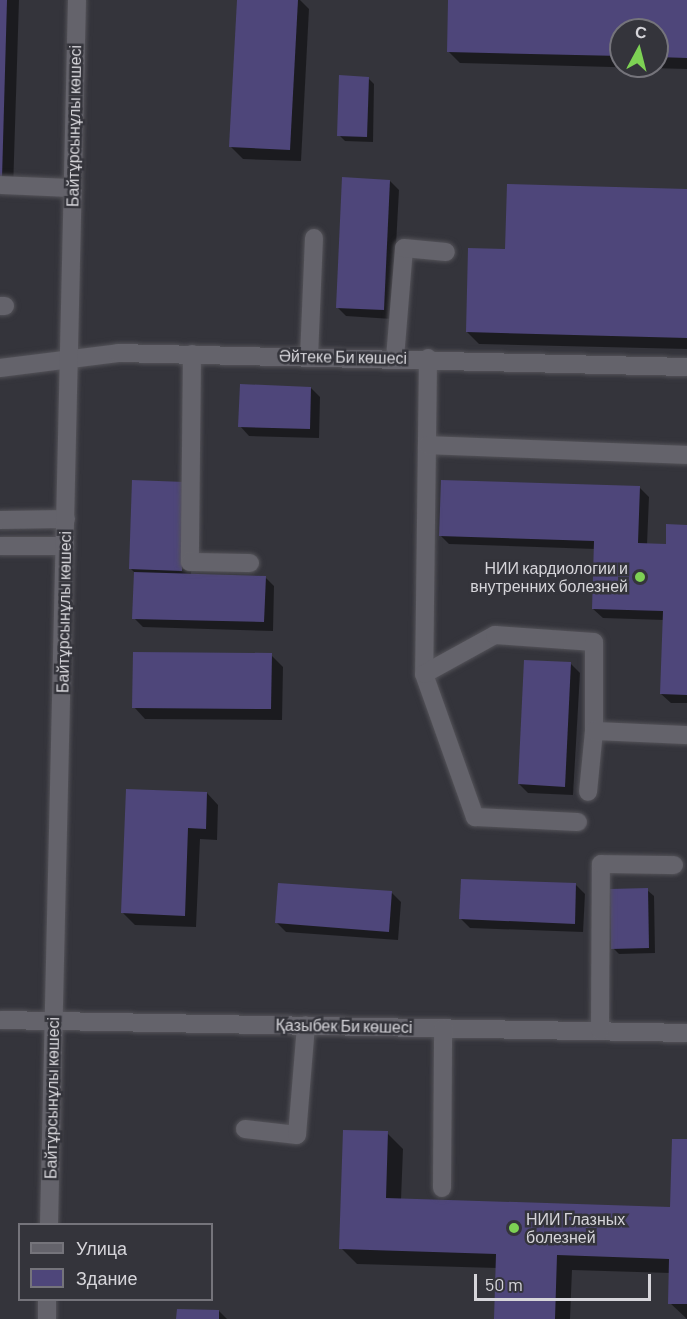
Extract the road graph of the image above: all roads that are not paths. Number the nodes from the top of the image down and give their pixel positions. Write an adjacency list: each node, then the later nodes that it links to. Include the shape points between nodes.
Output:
1 (77, 0): 3 (street, Байтұрсынұлы көшесі)
2 (0, 185): 3 (street)
3 (73, 188): 10 (street, Байтұрсынұлы көшесі)
4 (314, 238): 7 (street)
5 (446, 252): 8 (street, via 404,248)
6 (192, 354): 7 (street, Әйтеке Би көшесі); 10 (street, Әйтеке Би көшесі, via 118,353); 19 (street, via 190,562)
7 (309, 357): 8 (street, Әйтеке Би көшесі)
8 (395, 358): 9 (street, Әйтеке Би көшесі)
9 (428, 358): 11 (street, Әйтеке Би көшесі); 13 (street)
10 (69, 360): 12 (street, Әйтеке Би көшесі); 15 (street, Байтұрсынұлы көшесі)
11 (687, 367)
12 (0, 368)
13 (427, 445): 14 (street); 20 (street)
14 (687, 455)
15 (66, 519): 16 (street); 18 (street, Байтұрсынұлы көшесі)
16 (0, 520)
17 (0, 546): 18 (street)
18 (65, 546): 27 (street, Байтұрсынұлы көшесі)
19 (250, 563)
20 (424, 674): 21 (street, via 495,635 594,642); 24 (street, via 475,817)
21 (594, 731): 22 (street); 23 (street)
22 (687, 735)
23 (588, 792)
24 (578, 822)
25 (674, 865): 30 (street, via 601,864)
26 (0, 1020): 27 (street, Қазыбек Би көшесі)
27 (54, 1020): 28 (street, Қазыбек Би көшесі); 34 (street, Байтұрсынұлы көшесі)
28 (306, 1026): 29 (street, Қазыбек Би көшесі); 32 (street, via 297,1135)
29 (443, 1028): 30 (street, Қазыбек Би көшесі); 33 (street)
30 (600, 1031): 31 (street, Қазыбек Би көшесі)
31 (687, 1033)
32 (244, 1129)
33 (442, 1188)
34 (49, 1223)
35 (47, 1301): 36 (street)
36 (47, 1319)

